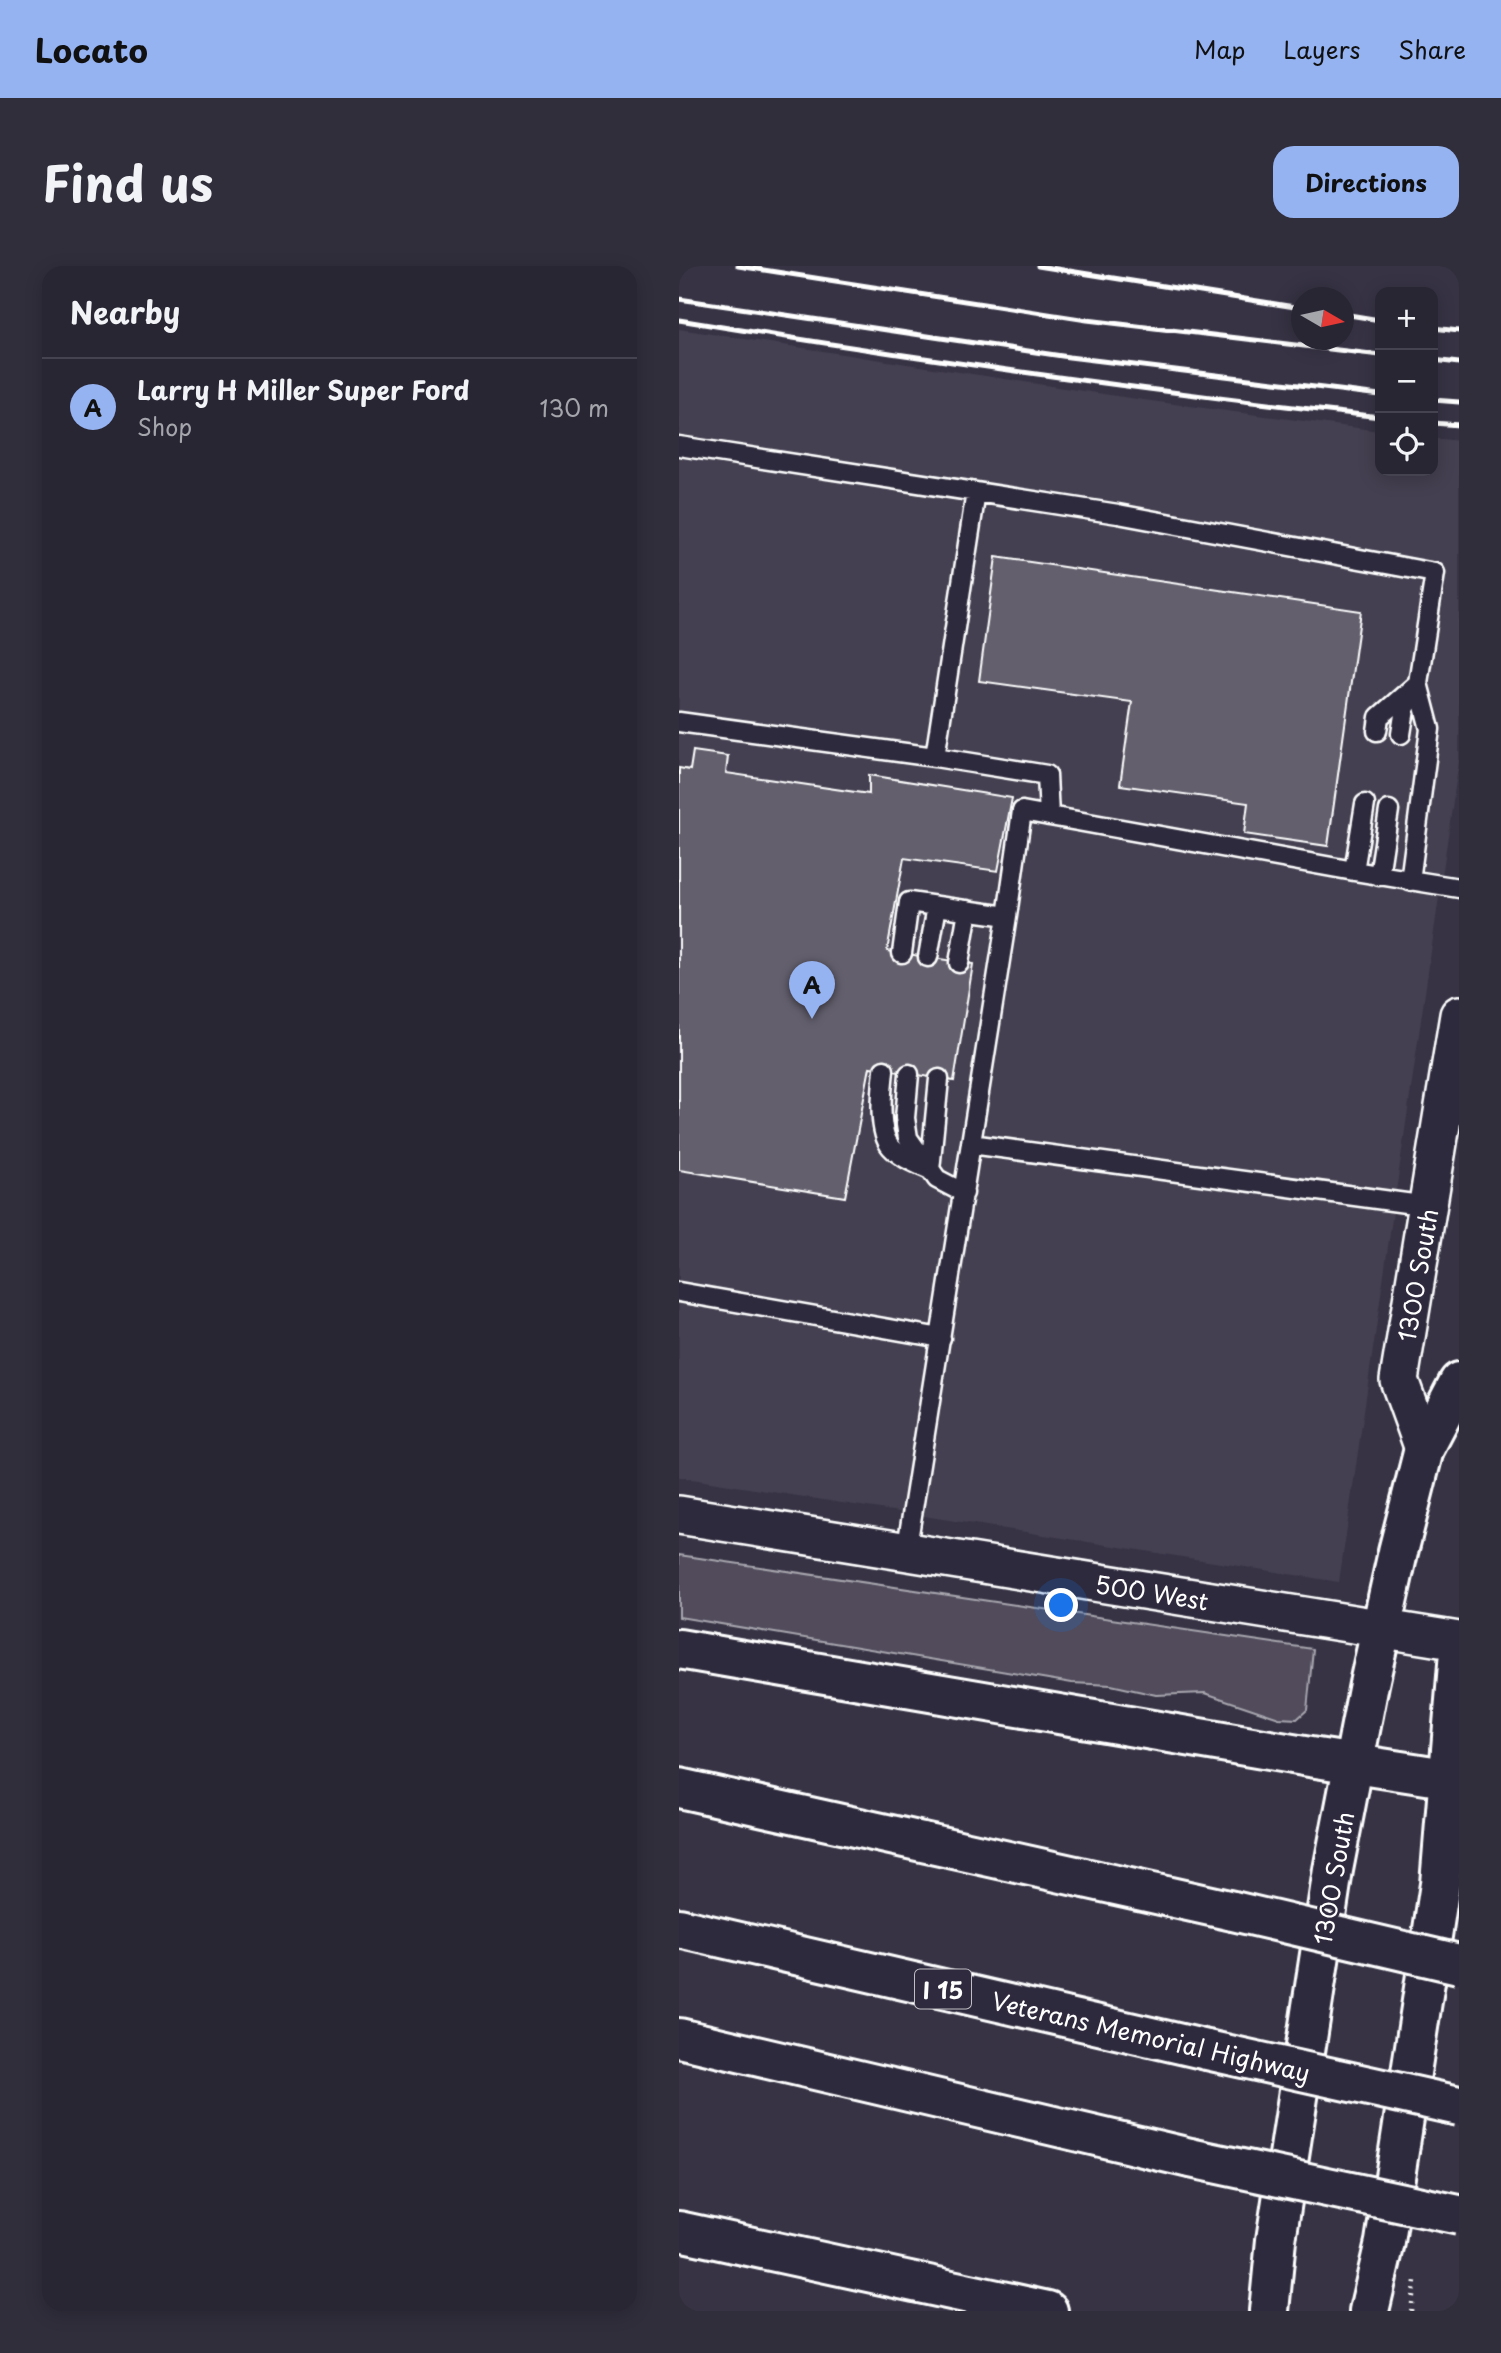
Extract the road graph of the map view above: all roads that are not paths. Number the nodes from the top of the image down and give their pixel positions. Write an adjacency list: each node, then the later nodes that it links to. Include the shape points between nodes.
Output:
1 (679, 446): 2 (lane)
2 (976, 492): 3 (lane, via 1435,573); 7 (lane)
3 (1418, 683): 5 (lane, via 1379,716); 6 (lane, via 1405,709); 13 (lane, via 1430,729)
4 (679, 722): 7 (lane)
5 (1377, 731)
6 (1401, 734)
7 (935, 757): 10 (lane, via 1047,775)
8 (1365, 804): 11 (lane)
9 (1389, 810): 12 (lane)
10 (1049, 816): 11 (lane); 17 (lane, via 1022,811)
11 (1354, 871): 12 (lane)
12 (1379, 876): 13 (lane)
13 (1410, 881): 14 (lane)
14 (1459, 888)
15 (937, 906): 16 (lane); 18 (lane, via 909,902); 19 (lane)
16 (968, 910): 17 (lane); 20 (lane)
17 (1007, 916): 25 (lane)
18 (902, 953)
19 (928, 957)
20 (960, 962)
21 (1459, 1015): 28 (street, 1300 South)
22 (884, 1070): 26 (lane, via 881,1105 889,1146)
23 (909, 1074): 26 (lane, via 908,1138)
24 (939, 1079): 26 (lane)
25 (971, 1144): 27 (lane); 28 (lane)
26 (930, 1170): 27 (lane, via 937,1179)
27 (964, 1193): 30 (lane)
28 (1428, 1206): 32 (street, 1300 South, via 1399,1380)
29 (679, 1292): 30 (lane)
30 (941, 1338): 34 (lane)
31 (1459, 1382): 32 (main road, 1300 South)
32 (1424, 1449): 35 (main road, 1300 South)
33 (679, 1515): 34 (street, 500 West)
34 (906, 1553): 35 (street, 500 West)
35 (1381, 1629): 36 (street, 500 West); 39 (main road, 1300 South)
36 (1459, 1641)
37 (679, 1649): 39 (main road)
38 (1459, 1652): 40 (main road)
39 (1354, 1764): 40 (main road); 49 (main road, 1300 South, via 1333,1870)
40 (1454, 1779): 50 (main road, via 1385,2242)
41 (679, 1788): 43 (main road, bridge)
42 (679, 1928): 45 (main road, Veterans Memorial Highway / I 15, bridge)
43 (1459, 1964)
44 (679, 2038): 46 (main road, bridge, via 1190,2158)
45 (1459, 2106)
46 (1459, 2215)
47 (679, 2231): 48 (main road)
48 (1048, 2311)
49 (1269, 2311)
50 (1369, 2311)

